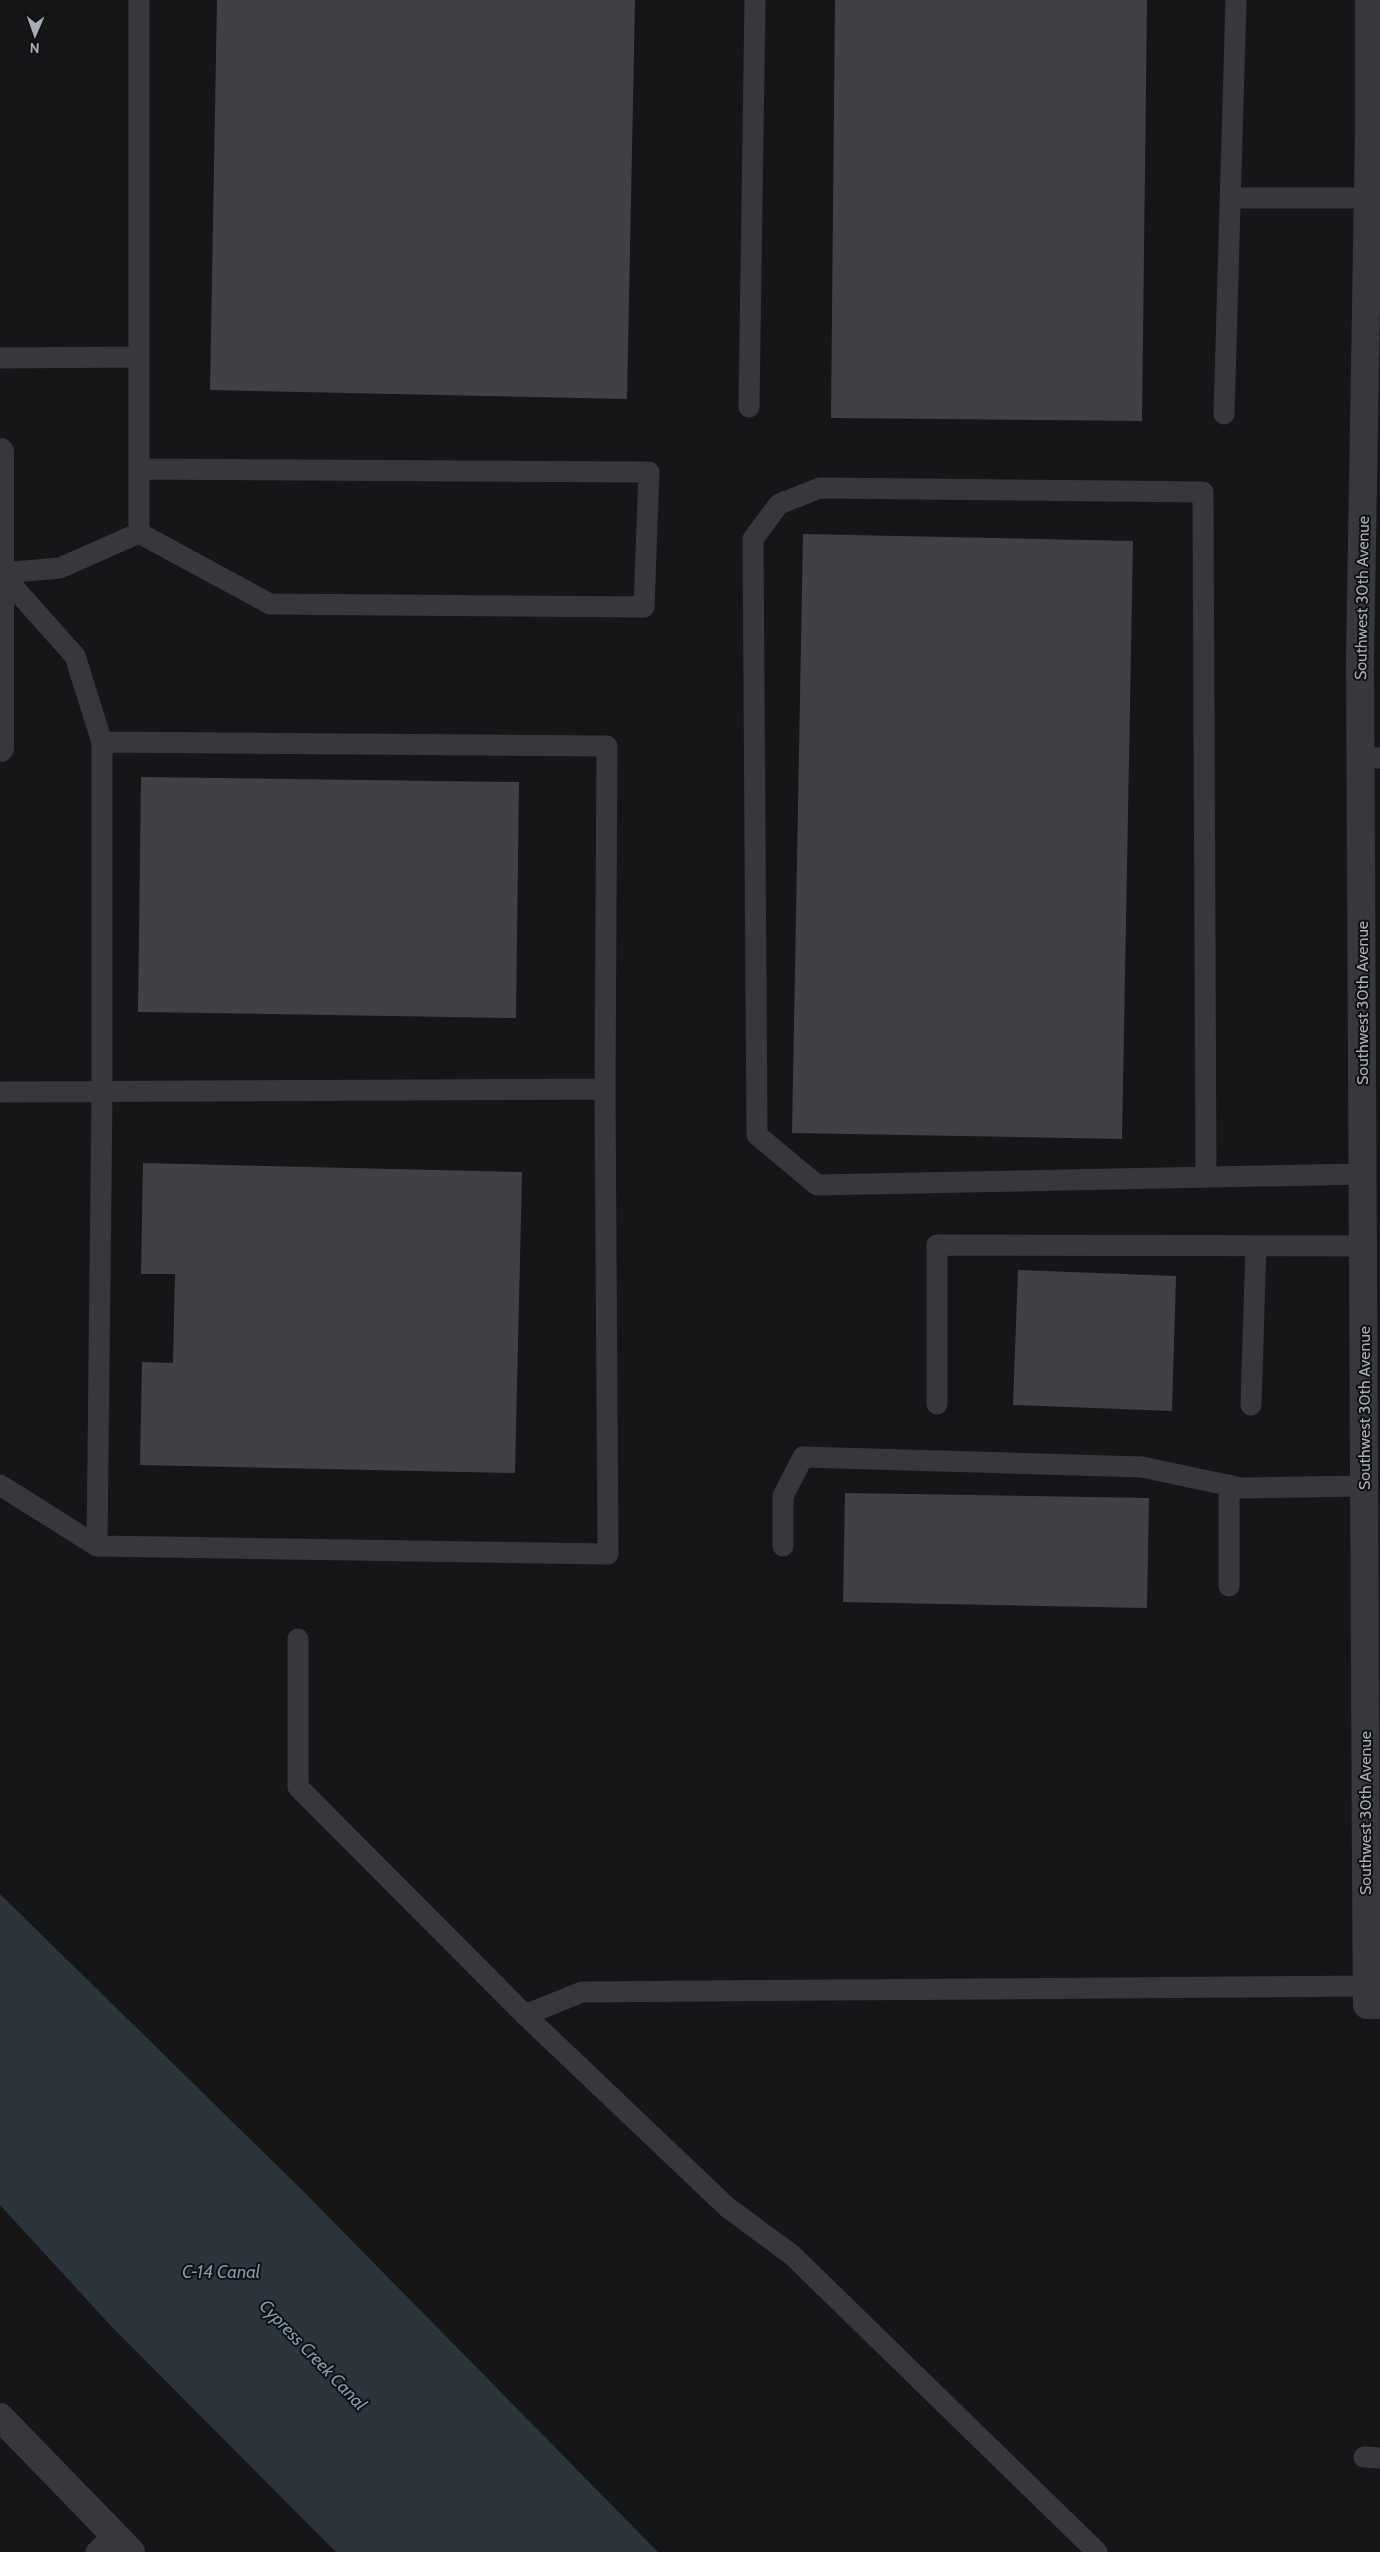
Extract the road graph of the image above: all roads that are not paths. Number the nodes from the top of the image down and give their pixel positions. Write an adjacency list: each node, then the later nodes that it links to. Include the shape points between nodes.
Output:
1 (139, 0): 9 (lane)
2 (755, 0): 11 (lane)
3 (1236, 0): 6 (lane)
4 (1369, 0): 5 (street, Southwest 30th Avenue)
5 (1375, 50): 7 (street, Southwest 30th Avenue)
6 (1230, 198): 7 (lane); 13 (lane)
7 (1368, 198): 8 (street, Southwest 30th Avenue)
8 (1373, 332): 12 (street, Southwest 30th Avenue)
9 (139, 357): 10 (lane); 15 (lane)
10 (0, 358)
11 (749, 407)
12 (1372, 410): 21 (street, Southwest 30th Avenue, via 1360,659)
13 (1224, 414)
14 (0, 452): 17 (street)
15 (139, 469): 16 (lane); 16 (lane, via 649,472 644,607 270,604)
16 (139, 533): 17 (lane, via 60,568)
17 (1, 573): 18 (street); 19 (lane, via 75,656)
18 (0, 631): 20 (street)
19 (102, 742): 23 (lane, via 607,746); 25 (lane)
20 (0, 748)
21 (1371, 757): 22 (street, Southwest 30th Avenue)
22 (1371, 944): 26 (street, Southwest 30th Avenue)
23 (606, 1089): 25 (lane); 36 (lane, via 608,1554)
24 (0, 1092): 25 (lane)
25 (102, 1092): 36 (lane)
26 (1363, 1174): 27 (lane); 29 (street, Southwest 30th Avenue)
27 (1206, 1177): 27 (lane, via 817,1185 757,1135 753,539 779,504 820,488 1203,492)
28 (1256, 1246): 29 (lane); 30 (lane, via 937,1245); 31 (lane)
29 (1363, 1246): 32 (street, Southwest 30th Avenue)
30 (937, 1404)
31 (1251, 1405)
32 (1372, 1406): 35 (street, Southwest 30th Avenue)
33 (0, 1485): 36 (lane)
34 (1229, 1486): 35 (lane); 37 (lane, via 1142,1466 803,1457 783,1496); 38 (lane)
35 (1364, 1486): 40 (street, Southwest 30th Avenue)
36 (98, 1546)
37 (783, 1546)
38 (1229, 1586)
39 (298, 1639): 42 (lane, via 298,1787)
40 (1373, 1877): 41 (street, Southwest 30th Avenue)
41 (1371, 1999): 42 (lane, via 582,1992)
42 (525, 2015): 45 (lane, via 726,2207 792,2255)
43 (0, 2417): 44 (street)
44 (113, 2546)
45 (1097, 2552)

